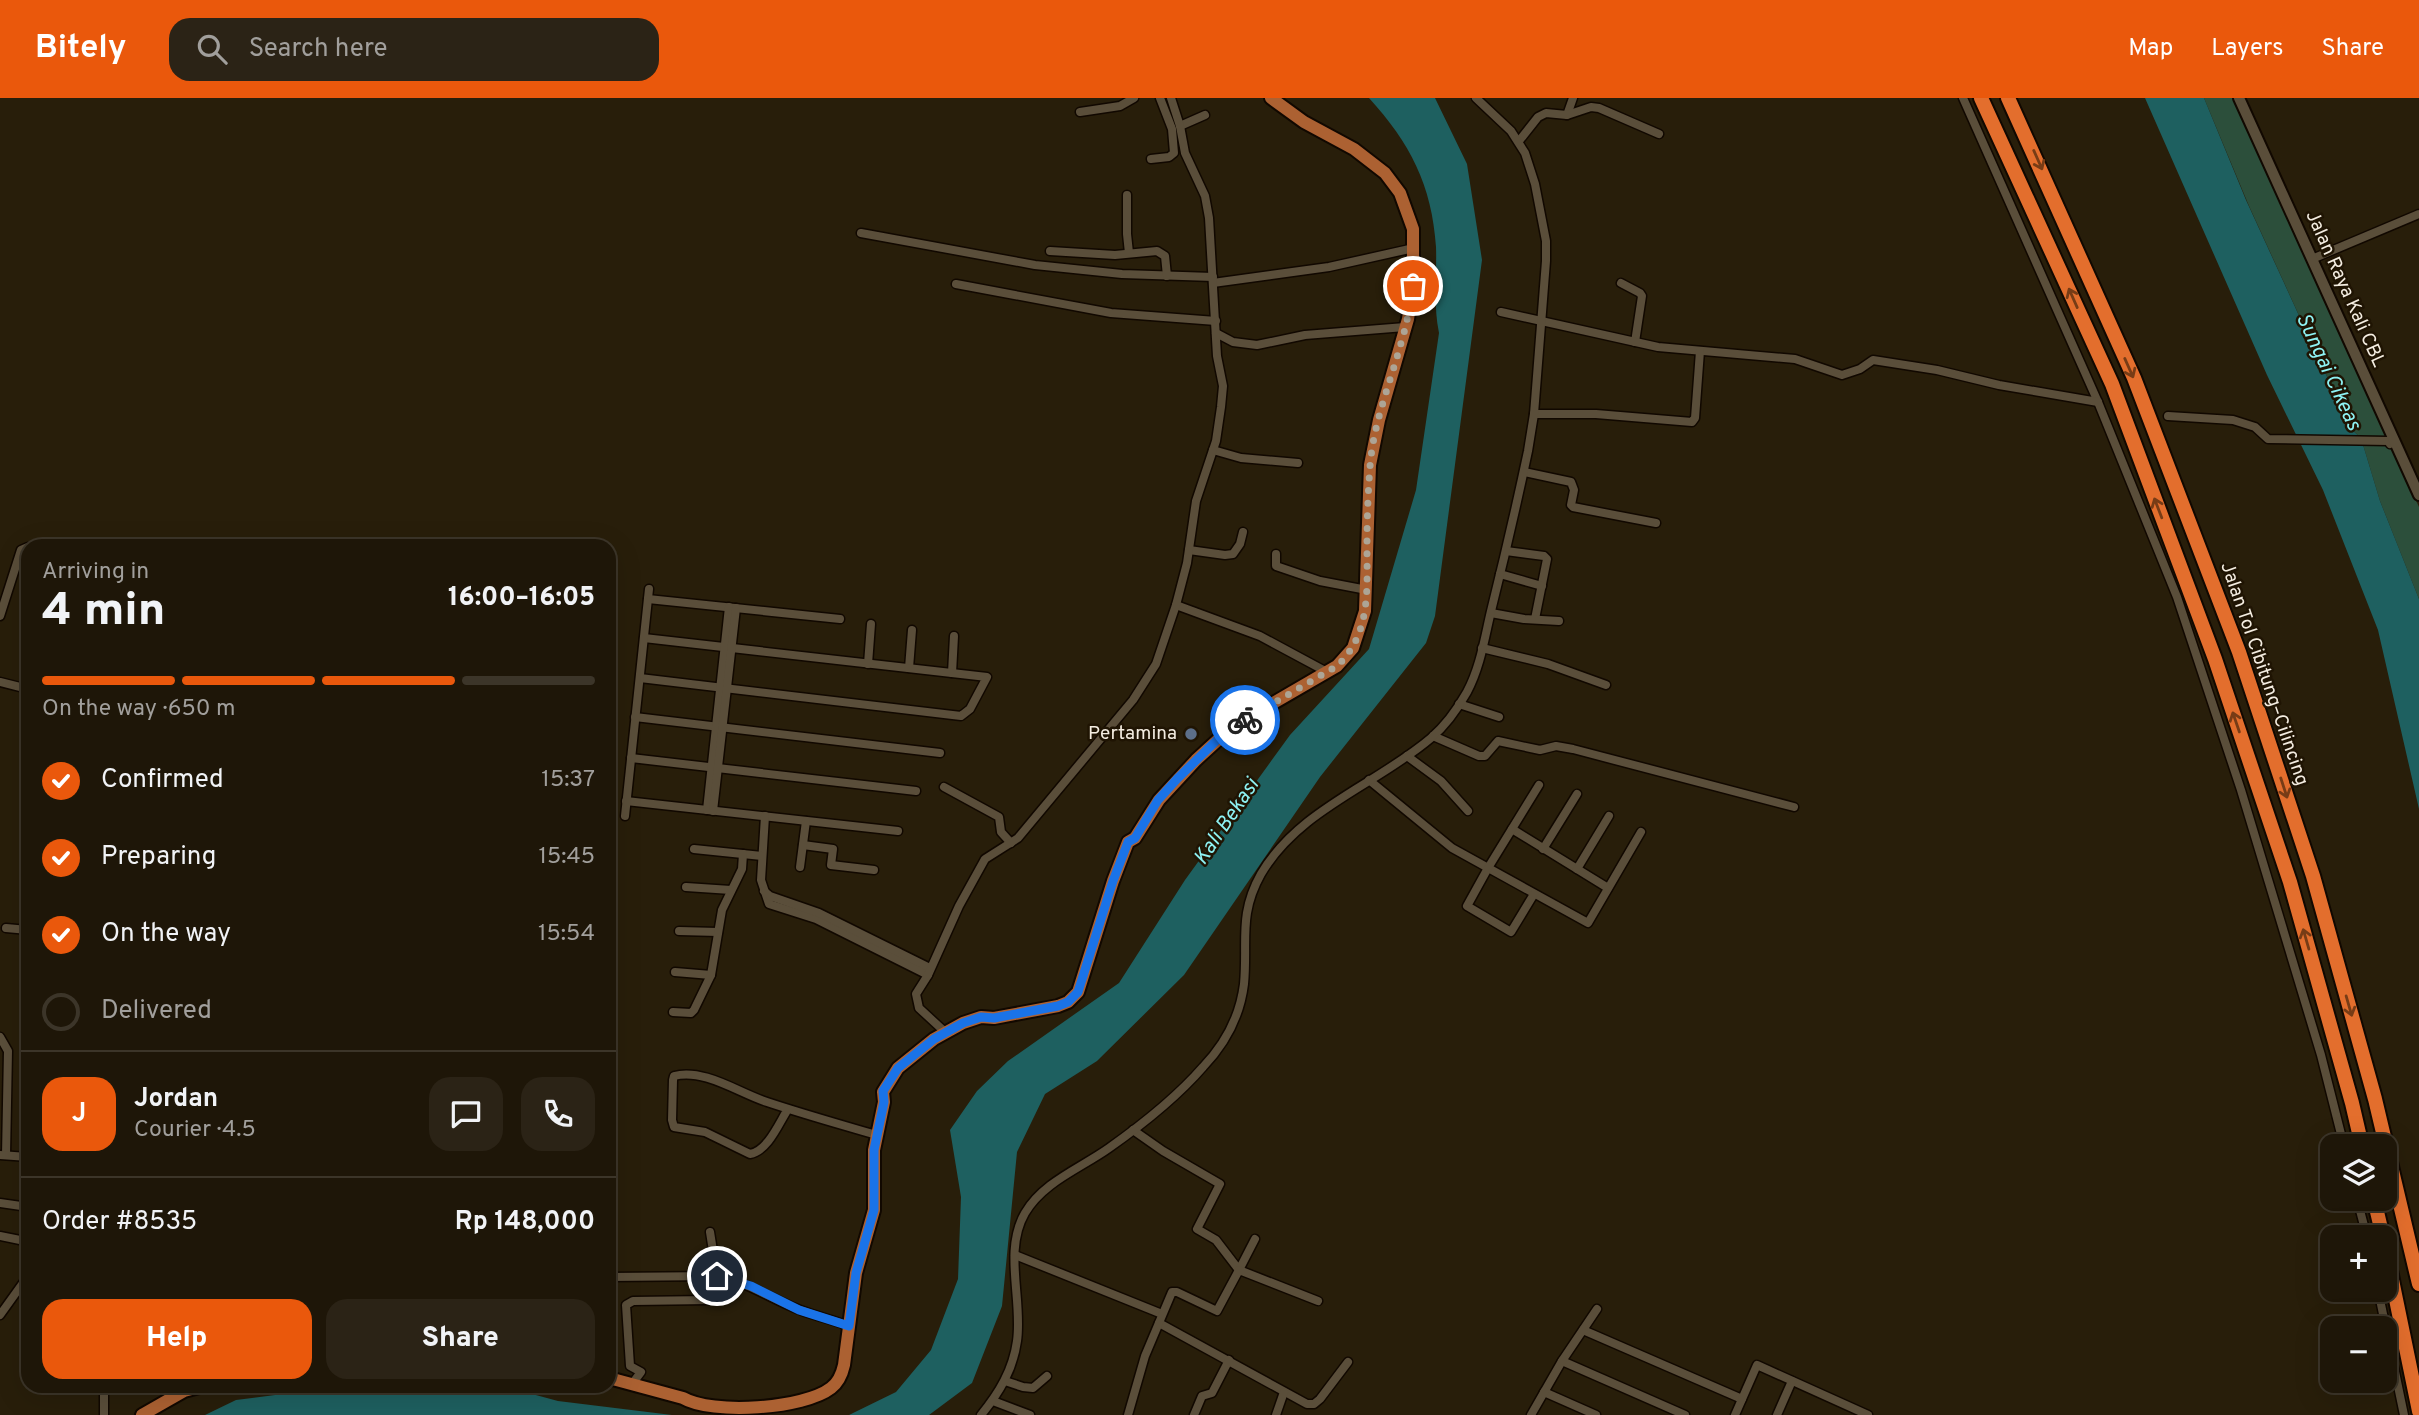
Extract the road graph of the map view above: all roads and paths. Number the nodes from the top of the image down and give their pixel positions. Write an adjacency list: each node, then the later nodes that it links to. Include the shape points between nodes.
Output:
1 (1134, 98): 11 (street, via 1120,106)
2 (1160, 98): 17 (street, via 1172,129)
3 (1171, 98): 14 (street)
4 (1271, 98): 23 (main road, via 1385,173 1405,205)
5 (1476, 98): 16 (street)
6 (1573, 98): 13 (street)
7 (1963, 98): 38 (street)
8 (1981, 98): 132 (highway, one-way to 8, via 2290,882 2215,659 2112,384)
9 (2008, 98): 146 (highway, Jalan Tol Cibitung–Cilincing, one-way to 146, via 2134,378 2239,652 2313,876 2375,1099)
10 (2239, 98): 26 (street, Jalan Raya Kali CBL)
11 (1080, 111)
12 (1205, 115): 14 (street)
13 (1567, 115): 15 (street, via 1599,108); 16 (street, via 1538,117)
14 (1180, 126): 18 (street)
15 (1658, 134)
16 (1519, 141): 32 (street, via 1535,184 1546,241)
17 (1174, 153): 18 (street); 19 (street)
18 (1185, 153): 28 (street, via 1205,196)
19 (1152, 159)
20 (1127, 195): 25 (street)
21 (2419, 214): 26 (street)
22 (861, 233): 27 (street, via 1035,265)
23 (1414, 248): 28 (street, via 1329,267); 34 (main road)
24 (1050, 251): 25 (street)
25 (1129, 253): 27 (street, via 1160,252)
26 (2312, 259): 45 (street, Jalan Raya Kali CBL)
27 (1167, 276): 28 (street)
28 (1213, 280): 33 (street)
29 (1621, 283): 36 (street, via 1642,296)
30 (956, 284): 33 (street, via 1111,313)
31 (1501, 312): 32 (street)
32 (1541, 320): 36 (street); 39 (street)
33 (1216, 321): 35 (street)
34 (1405, 327): 35 (street, via 1306,335 1257,345 1233,342); 55 (main road, via 1371,457)
35 (1216, 333): 42 (street, via 1223,386)
36 (1635, 342): 37 (street)
37 (1700, 351): 38 (street, via 1794,359 1842,375 1873,360); 39 (street, via 1695,418 1689,423 1596,414)
38 (2098, 402): 131 (street, via 2177,597 2237,777)
39 (1534, 414): 44 (street)
40 (2168, 416): 41 (street, via 2233,421 2255,427 2268,439)
41 (2389, 442)
42 (1213, 450): 43 (street, via 1241,458); 49 (street, via 1196,501)
43 (1298, 463)
44 (1524, 472): 46 (street, via 1571,482 1573,507); 50 (street)
45 (2419, 495)
46 (1657, 523)
47 (1243, 532): 49 (street, via 1233,554)
48 (21, 550): 60 (street)
49 (1189, 550): 57 (street)
50 (1506, 551): 52 (street); 53 (street, via 1546,557)
51 (1276, 554): 55 (street, via 1276,566)
52 (1500, 574): 53 (street); 59 (street)
53 (1542, 586): 62 (street)
54 (649, 589): 56 (street)
55 (1367, 590): 72 (main road, via 1362,626 1353,648)
56 (648, 599): 58 (street); 67 (street)
57 (1176, 606): 72 (street, via 1260,636); 104 (street, via 1156,664 1133,700)
58 (732, 608): 61 (street); 69 (street)
59 (1491, 612): 62 (street); 68 (street)
60 (0, 616)
61 (841, 619)
62 (1535, 619): 63 (street)
63 (1559, 621)
64 (871, 624): 70 (street)
65 (912, 630): 71 (street)
66 (954, 636): 73 (street)
67 (644, 638): 69 (street); 74 (street)
68 (1482, 648): 76 (street, via 1548,664); 79 (street, via 1477,670)
69 (728, 649): 70 (street); 78 (street)
70 (868, 664): 71 (street)
71 (909, 668): 73 (street)
72 (1327, 672): 126 (main road, via 1232,726 1158,800 1128,842 1078,992 1068,1002 981,1017)
73 (952, 673): 78 (street, via 987,677 970,709 961,716)
74 (640, 678): 78 (street); 80 (street)
75 (0, 682): 77 (street)
76 (1606, 685)
77 (21, 687)
78 (723, 689): 82 (street)
79 (1459, 704): 81 (street); 83 (street)
80 (635, 717): 82 (street); 86 (street)
81 (1499, 717)
82 (719, 728): 84 (street); 87 (street)
83 (1433, 736): 85 (street); 94 (street, via 1479,756 1485,756 1498,741 1540,750 1556,746 1573,749)
84 (940, 753)
85 (1407, 756): 88 (street); 96 (street, via 1441,781)
86 (631, 758): 87 (street); 93 (street)
87 (715, 768): 91 (street); 95 (street)
88 (1369, 780): 111 (street, via 1452,848); 130 (street, via 1304,825 1273,856 1246,912 1244,984 1228,1034 1185,1086)
89 (1539, 785): 101 (street)
90 (944, 787): 104 (street, via 999,817 1001,832)
91 (916, 791)
92 (1577, 794): 107 (street)
93 (626, 801): 95 (street); 97 (street)
94 (1794, 807)
95 (710, 810): 98 (street)
96 (1468, 811)
97 (625, 816)
98 (765, 816): 100 (street); 109 (street)
99 (1609, 816): 112 (street)
100 (806, 821): 102 (street); 105 (street)
101 (1511, 829): 107 (street); 111 (street)
102 (898, 831)
103 (1641, 832): 115 (street)
104 (1011, 843): 123 (street, via 985,859)
105 (803, 845): 110 (street); 113 (street, via 833,849 831,865)
106 (694, 849): 108 (street)
107 (1543, 849): 112 (street)
108 (743, 854): 109 (street); 116 (street)
109 (762, 856): 123 (street, via 764,891)
110 (800, 867)
111 (1488, 868): 117 (street); 117 (street, via 1467,906 1511,932)
112 (1577, 869): 115 (street)
113 (874, 870)
114 (686, 887): 116 (street)
115 (1608, 888): 117 (street, via 1588,923)
116 (732, 890): 121 (street)
117 (1534, 894)
118 (6, 928): 119 (street)
119 (21, 929)
120 (679, 931): 121 (street)
121 (718, 932): 124 (street)
122 (675, 972): 124 (street)
123 (929, 972): 126 (street, via 916,1002)
124 (711, 975): 125 (street, via 691,1013)
125 (673, 1012)
126 (945, 1032): 133 (main road, via 898,1068 883,1091)
127 (0, 1037): 129 (street, via 8,1051)
128 (788, 1109): 128 (street, via 699,1077 674,1076 674,1127 705,1132 750,1154 759,1152); 133 (street)
129 (3, 1118): 134 (street)
130 (1133, 1130): 142 (street, via 1039,1195 1021,1221); 143 (street, via 1220,1184 1197,1229 1216,1240)
131 (2341, 1134)
132 (2359, 1134)
133 (876, 1135): 154 (main road, via 874,1210 856,1273)
134 (3, 1155): 135 (street)
135 (21, 1156)
136 (0, 1203): 137 (street)
137 (21, 1206)
138 (710, 1232): 144 (street)
139 (0, 1236): 141 (street)
140 (1255, 1239): 143 (street)
141 (20, 1240)
142 (1015, 1255): 153 (street); 161 (street, via 1017,1341)
143 (1239, 1270): 148 (street); 153 (street, via 1219,1310 1174,1291)
144 (717, 1276): 145 (street); 154 (street); 163 (street, via 713,1298 627,1303 630,1366 640,1372)
145 (616, 1277)
146 (2419, 1284)
147 (21, 1286): 152 (street)
148 (1318, 1301)
149 (2380, 1302): 184 (street)
150 (2397, 1302): 170 (highway)
151 (1597, 1309): 155 (street)
152 (0, 1315)
153 (1160, 1319): 156 (street); 175 (street)
154 (849, 1326): 163 (main road, via 842,1375 830,1390 811,1398 717,1409)
155 (1583, 1330): 157 (street); 168 (street)
156 (1229, 1360): 164 (street); 176 (street)
157 (1562, 1361): 165 (street); 180 (street)
158 (1348, 1362): 164 (street, via 1314,1404)
159 (1047, 1376): 161 (street, via 1027,1389)
160 (616, 1380): 163 (main road)
161 (1005, 1381): 169 (street)
162 (1792, 1381): 168 (street, via 1757,1365); 182 (street); 183 (street)
163 (632, 1384)
164 (1284, 1392): 177 (street)
165 (1544, 1392): 178 (street); 179 (street)
166 (104, 1393): 171 (street)
167 (180, 1393): 172 (main road)
168 (1742, 1399): 181 (street)
169 (993, 1401): 173 (street); 174 (street)
170 (2419, 1411)
171 (104, 1415)
172 (142, 1415)
173 (981, 1415)
174 (1030, 1415)
175 (1128, 1415)
176 (1194, 1415)
177 (1276, 1415)
178 (1531, 1415)
179 (1596, 1415)
180 (1685, 1415)
181 (1735, 1415)
182 (1777, 1415)
183 (1868, 1415)
184 (2404, 1415)

